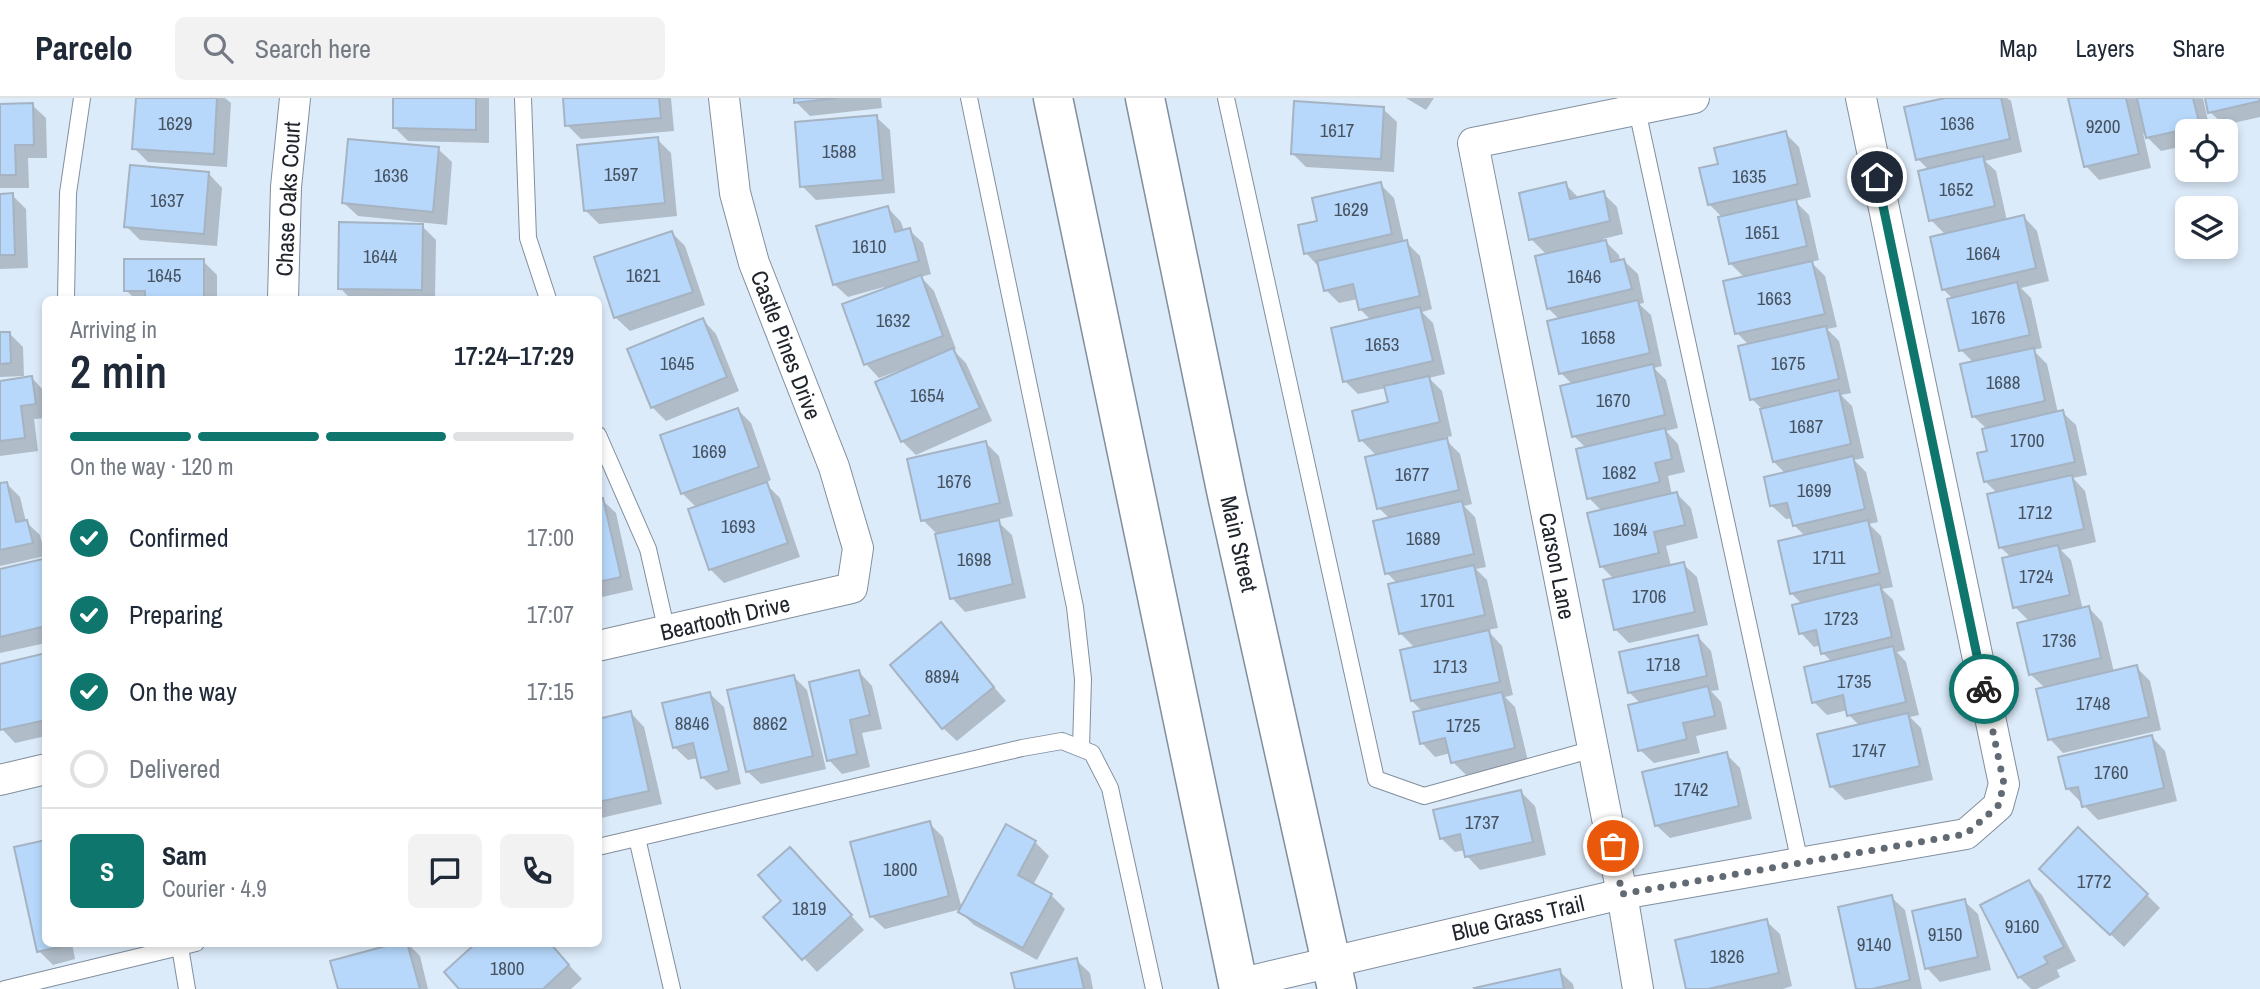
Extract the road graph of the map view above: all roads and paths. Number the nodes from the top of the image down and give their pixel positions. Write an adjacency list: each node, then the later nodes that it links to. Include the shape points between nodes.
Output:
1 (82, 98): 12 (lane, via 68,193)
2 (295, 98): 13 (street, Chase Oaks Court, via 286,187)
3 (523, 98): 14 (lane, via 528,238)
4 (724, 98): 16 (street, Castle Pines Drive, via 735,193 754,263 834,467 858,548)
5 (970, 98): 19 (lane, via 1075,607 1083,679)
6 (1053, 98): 30 (main road)
7 (1145, 98): 29 (main road, Main Street, via 1227,495)
8 (1226, 98): 20 (lane, via 1376,779 1424,796)
9 (1694, 98): 11 (street)
10 (1861, 98): 25 (street, Blue Grass Trail, via 2004,784 1998,806 1966,834)
11 (1637, 110): 20 (street, Carson Lane, via 1473,144); 25 (lane)
12 (66, 296)
13 (283, 296)
14 (547, 296)
15 (602, 444): 17 (lane, via 649,550)
16 (852, 588): 17 (street, Beartooth Drive)
17 (667, 632): 18 (street, Beartooth Drive)
18 (602, 645)
19 (1082, 748): 23 (lane, via 1062,741 1022,748); 34 (lane, via 1092,753 1110,788)
20 (1594, 749): 26 (street, Carson Lane)
21 (42, 770): 22 (street)
22 (0, 780)
23 (637, 838): 24 (lane); 33 (lane)
24 (602, 846)
25 (1800, 863): 26 (street, Blue Grass Trail)
26 (1622, 894): 29 (street, Blue Grass Trail); 35 (street, Carson Lane)
27 (180, 947): 31 (lane)
28 (188, 947): 32 (lane)
29 (1335, 975): 30 (street, Blue Grass Trail)
30 (1238, 986)
31 (5, 989)
32 (187, 989)
33 (672, 989)
34 (1154, 989)
35 (1638, 989)

